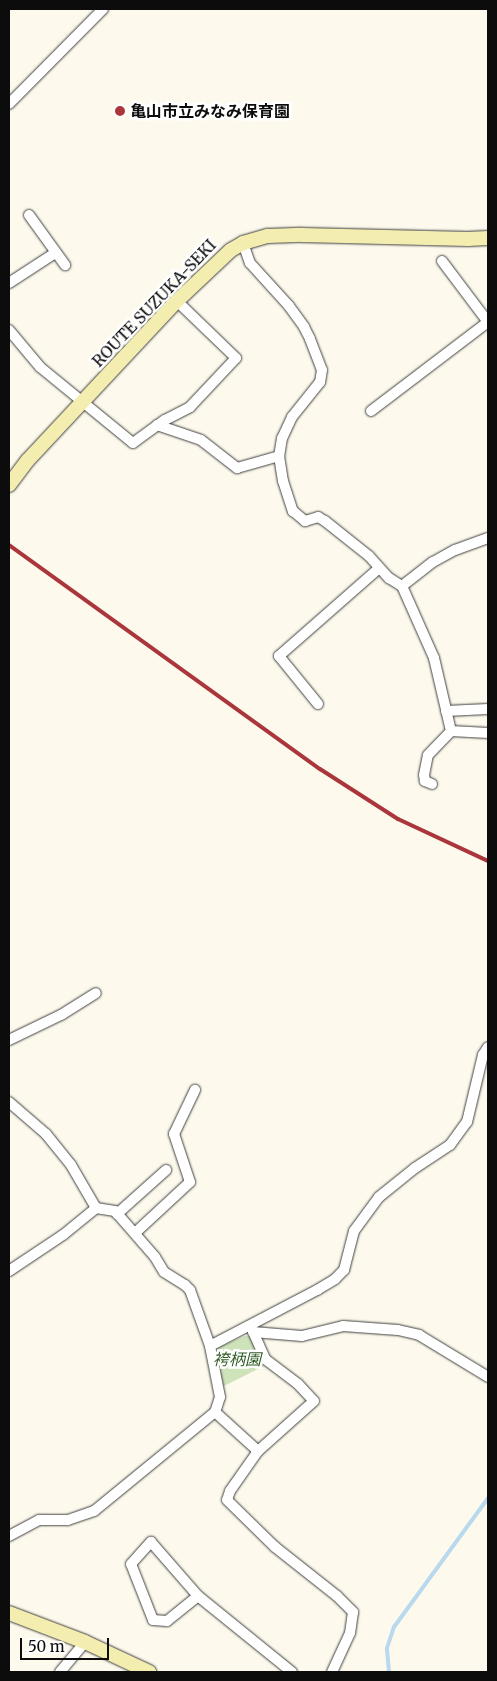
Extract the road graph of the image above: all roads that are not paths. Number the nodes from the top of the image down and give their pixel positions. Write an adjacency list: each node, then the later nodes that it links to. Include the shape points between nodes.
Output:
1 (103, 9): 2 (street)
2 (9, 104)
3 (29, 215): 6 (street)
4 (488, 238): 5 (main road, ROUTE SUZUKA-SEKI, via 302,235 268,236)
5 (243, 243): 10 (main road, ROUTE SUZUKA-SEKI, via 231,250); 16 (street, via 250,263 297,317 322,370 320,382 287,426)
6 (55, 252): 8 (street); 9 (street)
7 (442, 261): 11 (street)
8 (65, 265)
9 (9, 283)
10 (177, 301): 13 (main road, ROUTE SUZUKA-SEKI); 15 (street, via 236,358 190,407)
11 (488, 322): 14 (street)
12 (9, 330): 13 (street, via 40,367)
13 (84, 402): 15 (street, via 133,443); 17 (main road, ROUTE SUZUKA-SEKI, via 28,460)
14 (371, 411)
15 (157, 425): 16 (street, via 201,440 237,468)
16 (279, 456): 19 (street, via 293,510 298,517 305,521 318,517 326,521 358,546)
17 (9, 485)
18 (488, 538): 20 (street, via 433,562)
19 (379, 568): 20 (street); 21 (street, via 279,656)
20 (402, 586): 23 (street, via 434,658)
21 (318, 704)
22 (488, 709): 23 (street)
23 (446, 710): 24 (street)
24 (451, 731): 25 (street); 26 (street, via 428,755 424,775 425,780)
25 (488, 733)
26 (432, 784)
27 (96, 993): 28 (street)
28 (9, 1040)
29 (488, 1047): 37 (street, via 483,1055 467,1122 450,1145 379,1197 354,1230 344,1270 336,1279)
30 (195, 1090): 35 (street, via 174,1134 190,1182)
31 (9, 1102): 33 (street, via 46,1134 70,1165)
32 (166, 1170): 34 (street)
33 (96, 1208): 34 (street); 36 (street, via 63,1235)
34 (117, 1214): 35 (street)
35 (135, 1233): 38 (street, via 164,1272 190,1290)
36 (9, 1271)
37 (251, 1329): 38 (street); 39 (street, via 302,1336 343,1326 398,1330 419,1335); 41 (street, via 265,1359 298,1384 314,1402)
38 (210, 1346): 40 (street, via 220,1397)
39 (488, 1377)
40 (215, 1412): 41 (street); 42 (street, via 94,1511 68,1520 39,1520)
41 (258, 1452): 49 (street, via 227,1500 275,1547 353,1612 350,1633)
42 (9, 1536)
43 (198, 1596): 43 (street, via 151,1542 131,1564 153,1620 167,1621); 48 (street)
44 (9, 1613): 45 (main road)
45 (85, 1642): 46 (street); 47 (main road)
46 (60, 1672)
47 (149, 1672)
48 (292, 1672)
49 (332, 1672)

